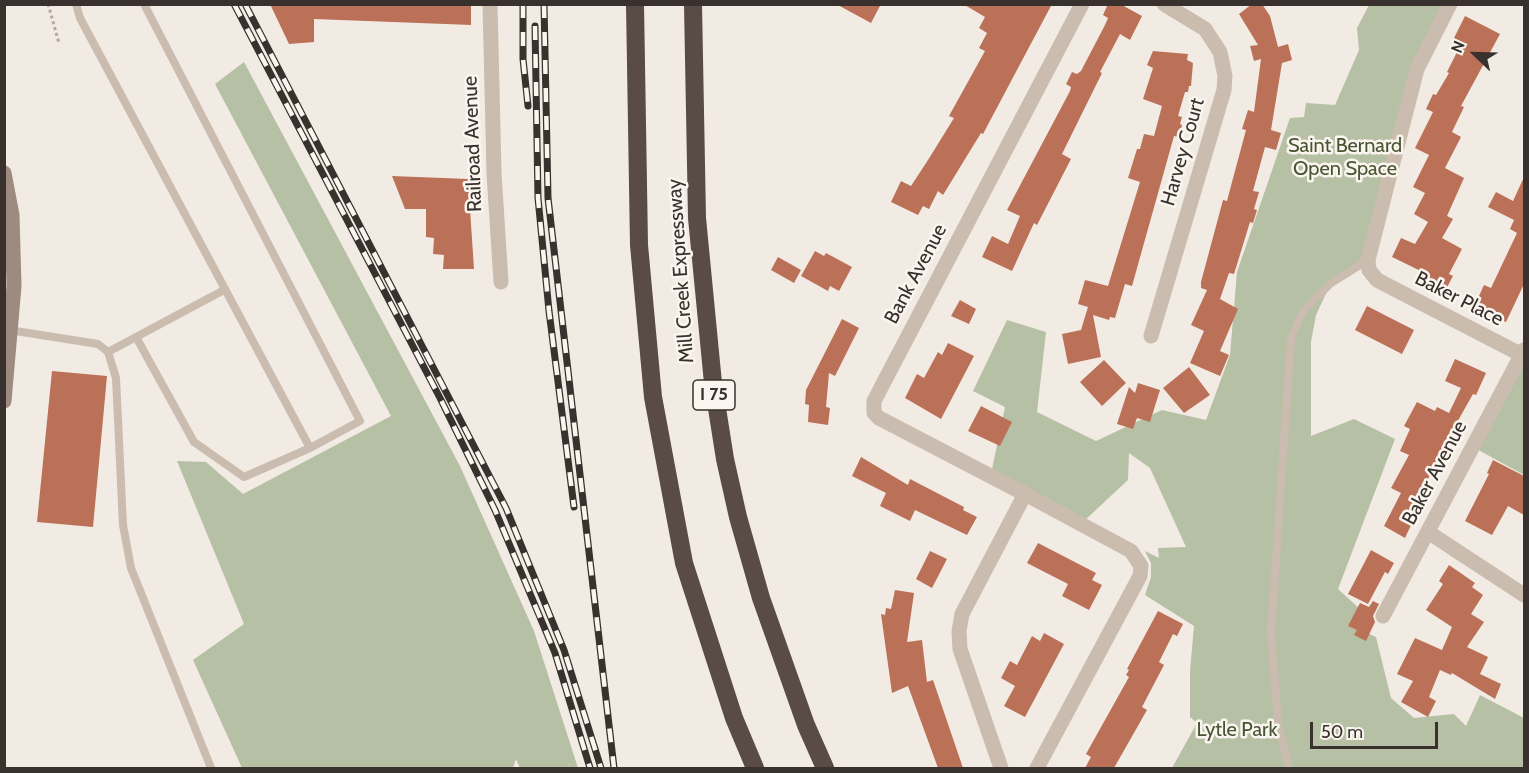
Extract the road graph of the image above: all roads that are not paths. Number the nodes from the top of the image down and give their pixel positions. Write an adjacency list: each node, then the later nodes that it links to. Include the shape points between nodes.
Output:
1 (76, 4): 12 (lane)
2 (144, 4): 19 (lane, via 360,421)
3 (490, 4): 11 (street, Railroad Avenue)
4 (635, 4): 26 (highway, Mill Creek Expressway, via 639,244 653,396 684,563 734,718)
5 (693, 4): 27 (highway, Mill Creek Expressway / I 75, via 697,218 712,383 725,459 761,598)
6 (1083, 4): 20 (street, Bank Avenue, via 874,401 874,413 879,418)
7 (1164, 4): 14 (street, Harvey Court, via 1205,28 1220,52 1225,76)
8 (1450, 4): 10 (street, via 1417,69)
9 (4, 173): 13 (main road, via 12,215 14,286)
10 (1368, 260): 17 (street, Baker Place, via 1369,270 1377,280); 24 (lane, via 1331,283 1303,311 1291,338 1271,632 1278,724)
11 (501, 282)
12 (224, 290): 15 (lane); 19 (lane)
13 (7, 330): 16 (lane, via 98,344); 18 (main road)
14 (1151, 336)
15 (136, 337): 16 (lane); 19 (lane, via 194,442 244,477)
16 (108, 352): 25 (lane, via 116,378 123,525 131,568)
17 (1524, 353): 21 (street, Baker Avenue)
18 (4, 401)
19 (310, 448)
20 (1025, 494): 28 (street, via 962,614 959,631 960,649); 29 (street, Bank Avenue, via 1131,551 1140,566 1140,576)
21 (1428, 532): 22 (street); 23 (street, Baker Avenue)
22 (1524, 595)
23 (1383, 616)
24 (1288, 762)
25 (211, 768)
26 (755, 768)
27 (825, 768)
28 (1001, 768)
29 (1037, 768)

